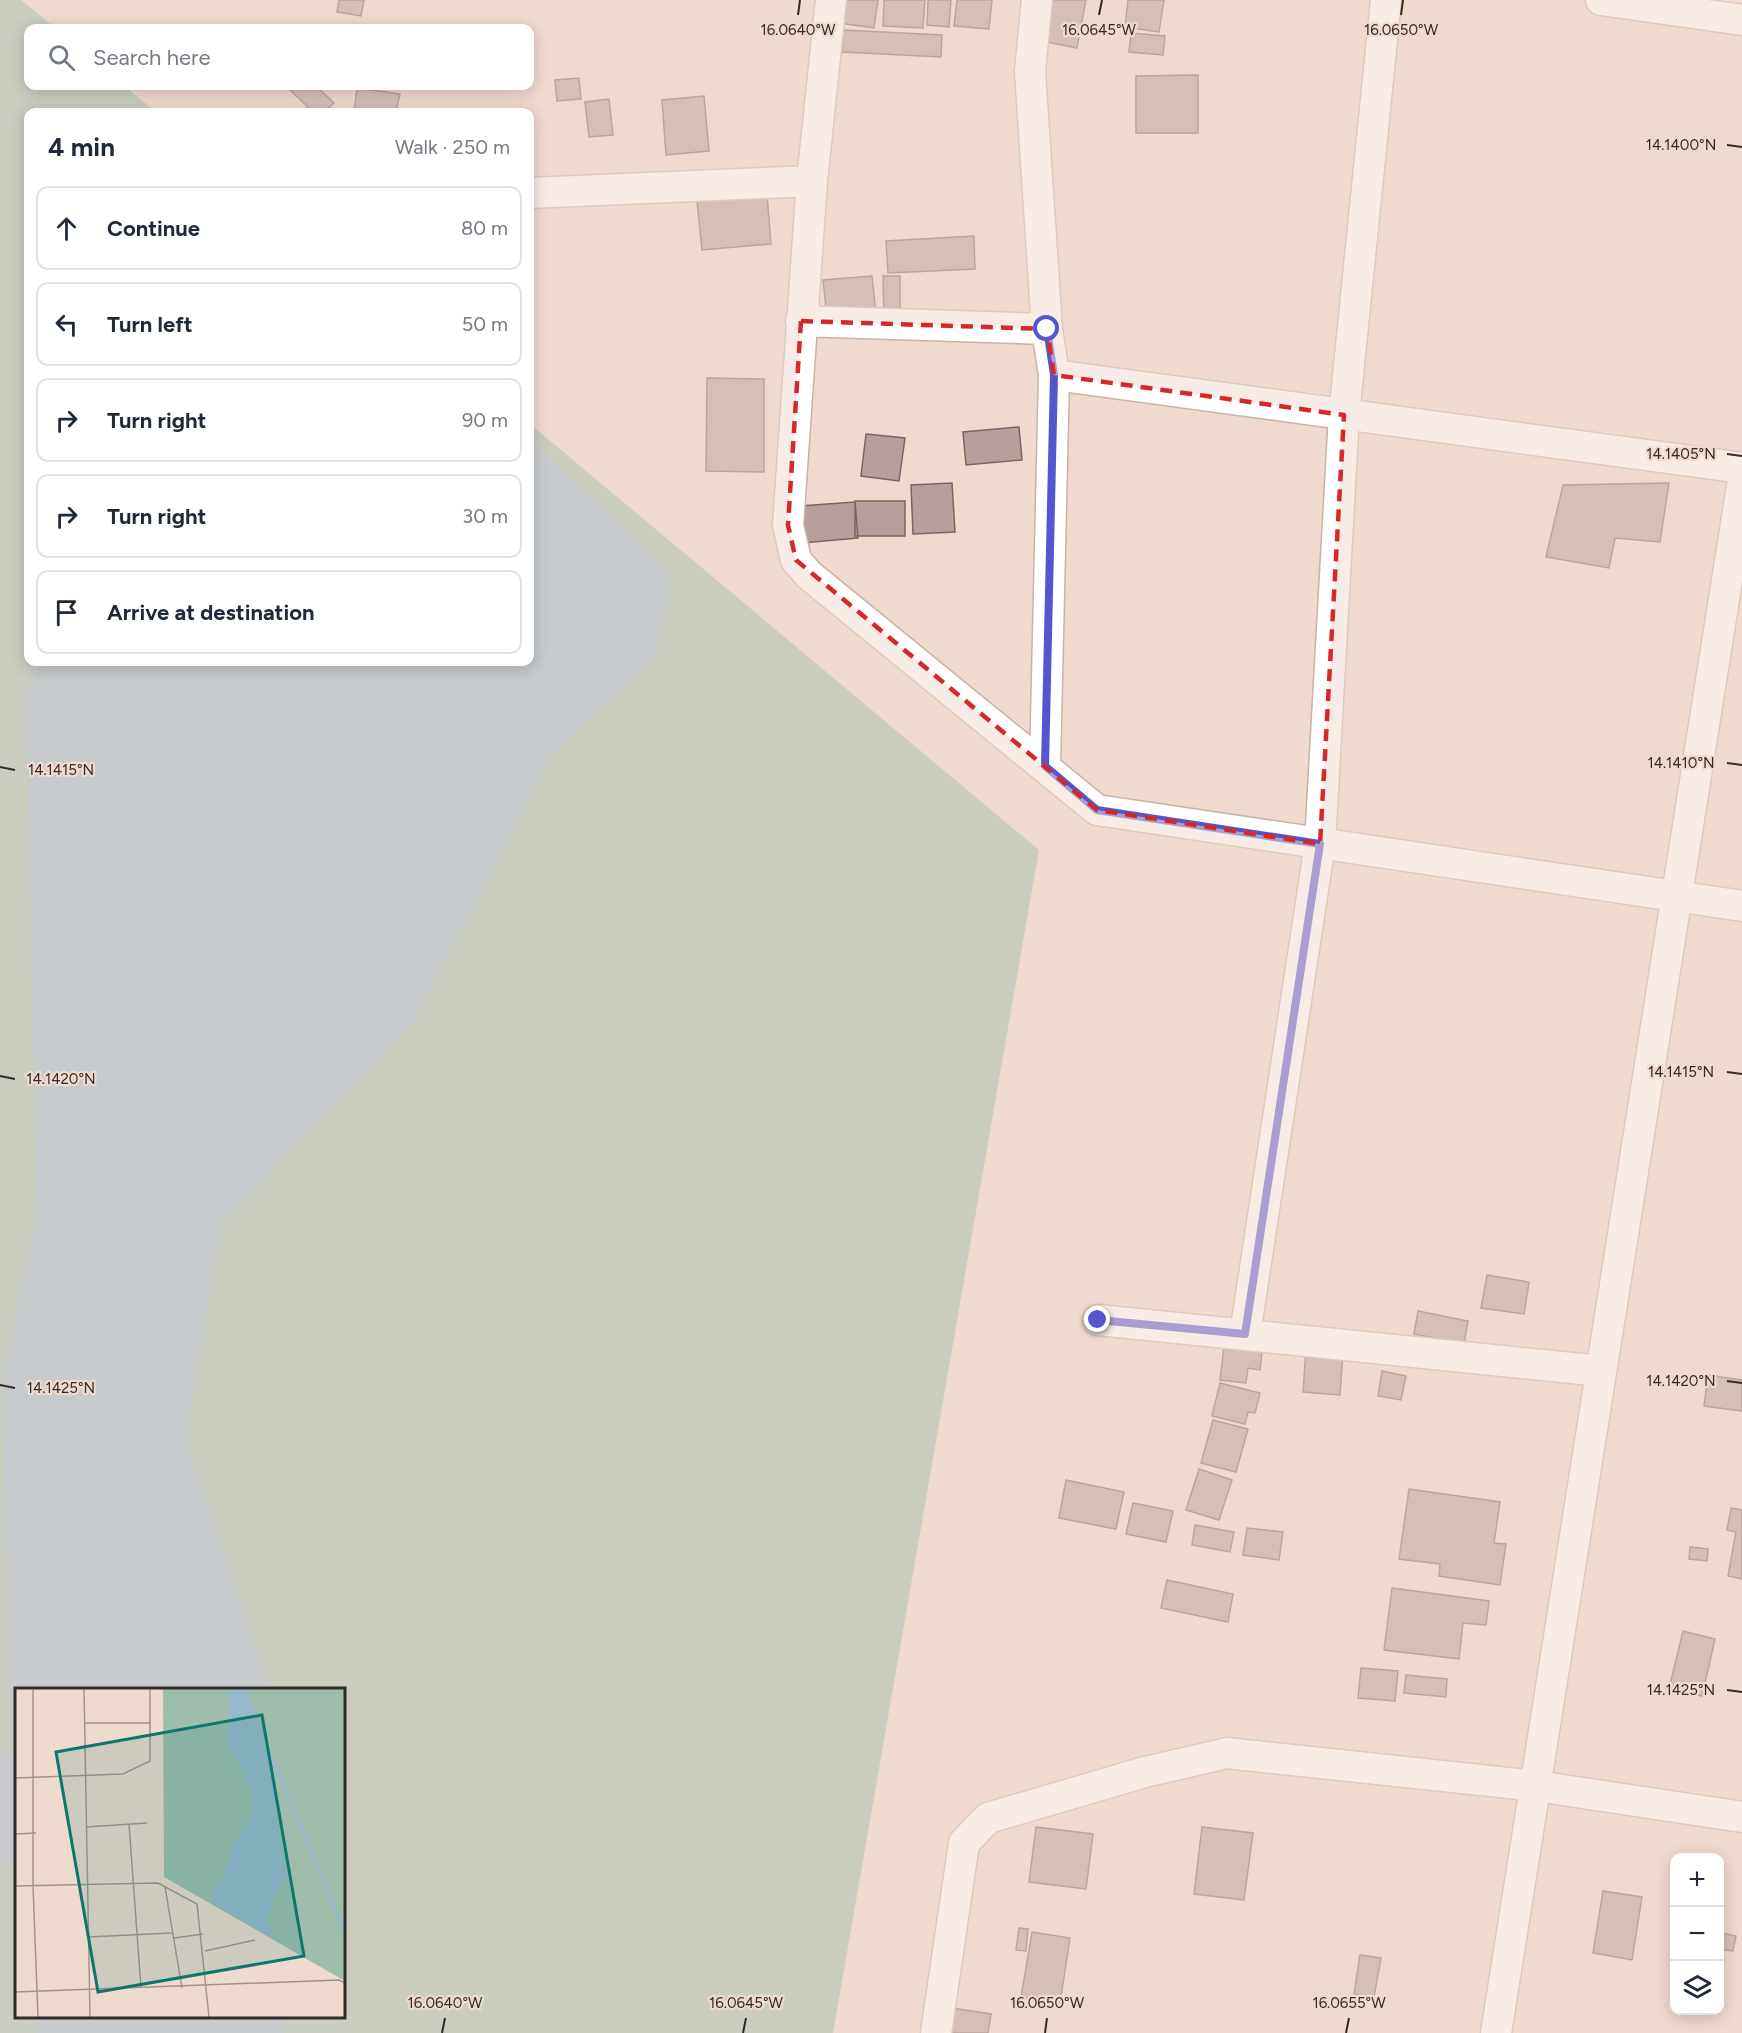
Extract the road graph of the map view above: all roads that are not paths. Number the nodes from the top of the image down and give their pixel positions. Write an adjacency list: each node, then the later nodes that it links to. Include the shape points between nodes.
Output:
1 (831, 0): 6 (street)
2 (1037, 0): 9 (street, via 1030,71)
3 (1386, 0): 11 (street)
4 (1602, 0): 5 (street)
5 (1742, 20)
6 (812, 181): 7 (street); 8 (street)
7 (534, 193)
8 (801, 321): 9 (street); 14 (street, via 788,525 796,560 809,575)
9 (1047, 329): 10 (street)
10 (1054, 375): 11 (street); 14 (street)
11 (1344, 415): 12 (street); 15 (street)
12 (1742, 468)
13 (1742, 486): 16 (street)
14 (1045, 766): 15 (street, via 1097,810)
15 (1320, 844): 16 (street); 19 (street)
16 (1679, 896): 17 (street); 20 (street)
17 (1742, 906)
18 (1098, 1320): 19 (street)
19 (1245, 1334): 20 (street)
20 (1601, 1371): 21 (street)
21 (1536, 1786): 22 (street); 23 (street, via 1227,1754 1145,1772 988,1818 964,1843); 24 (street)
22 (1742, 1817)
23 (936, 2033)
24 (1496, 2033)

